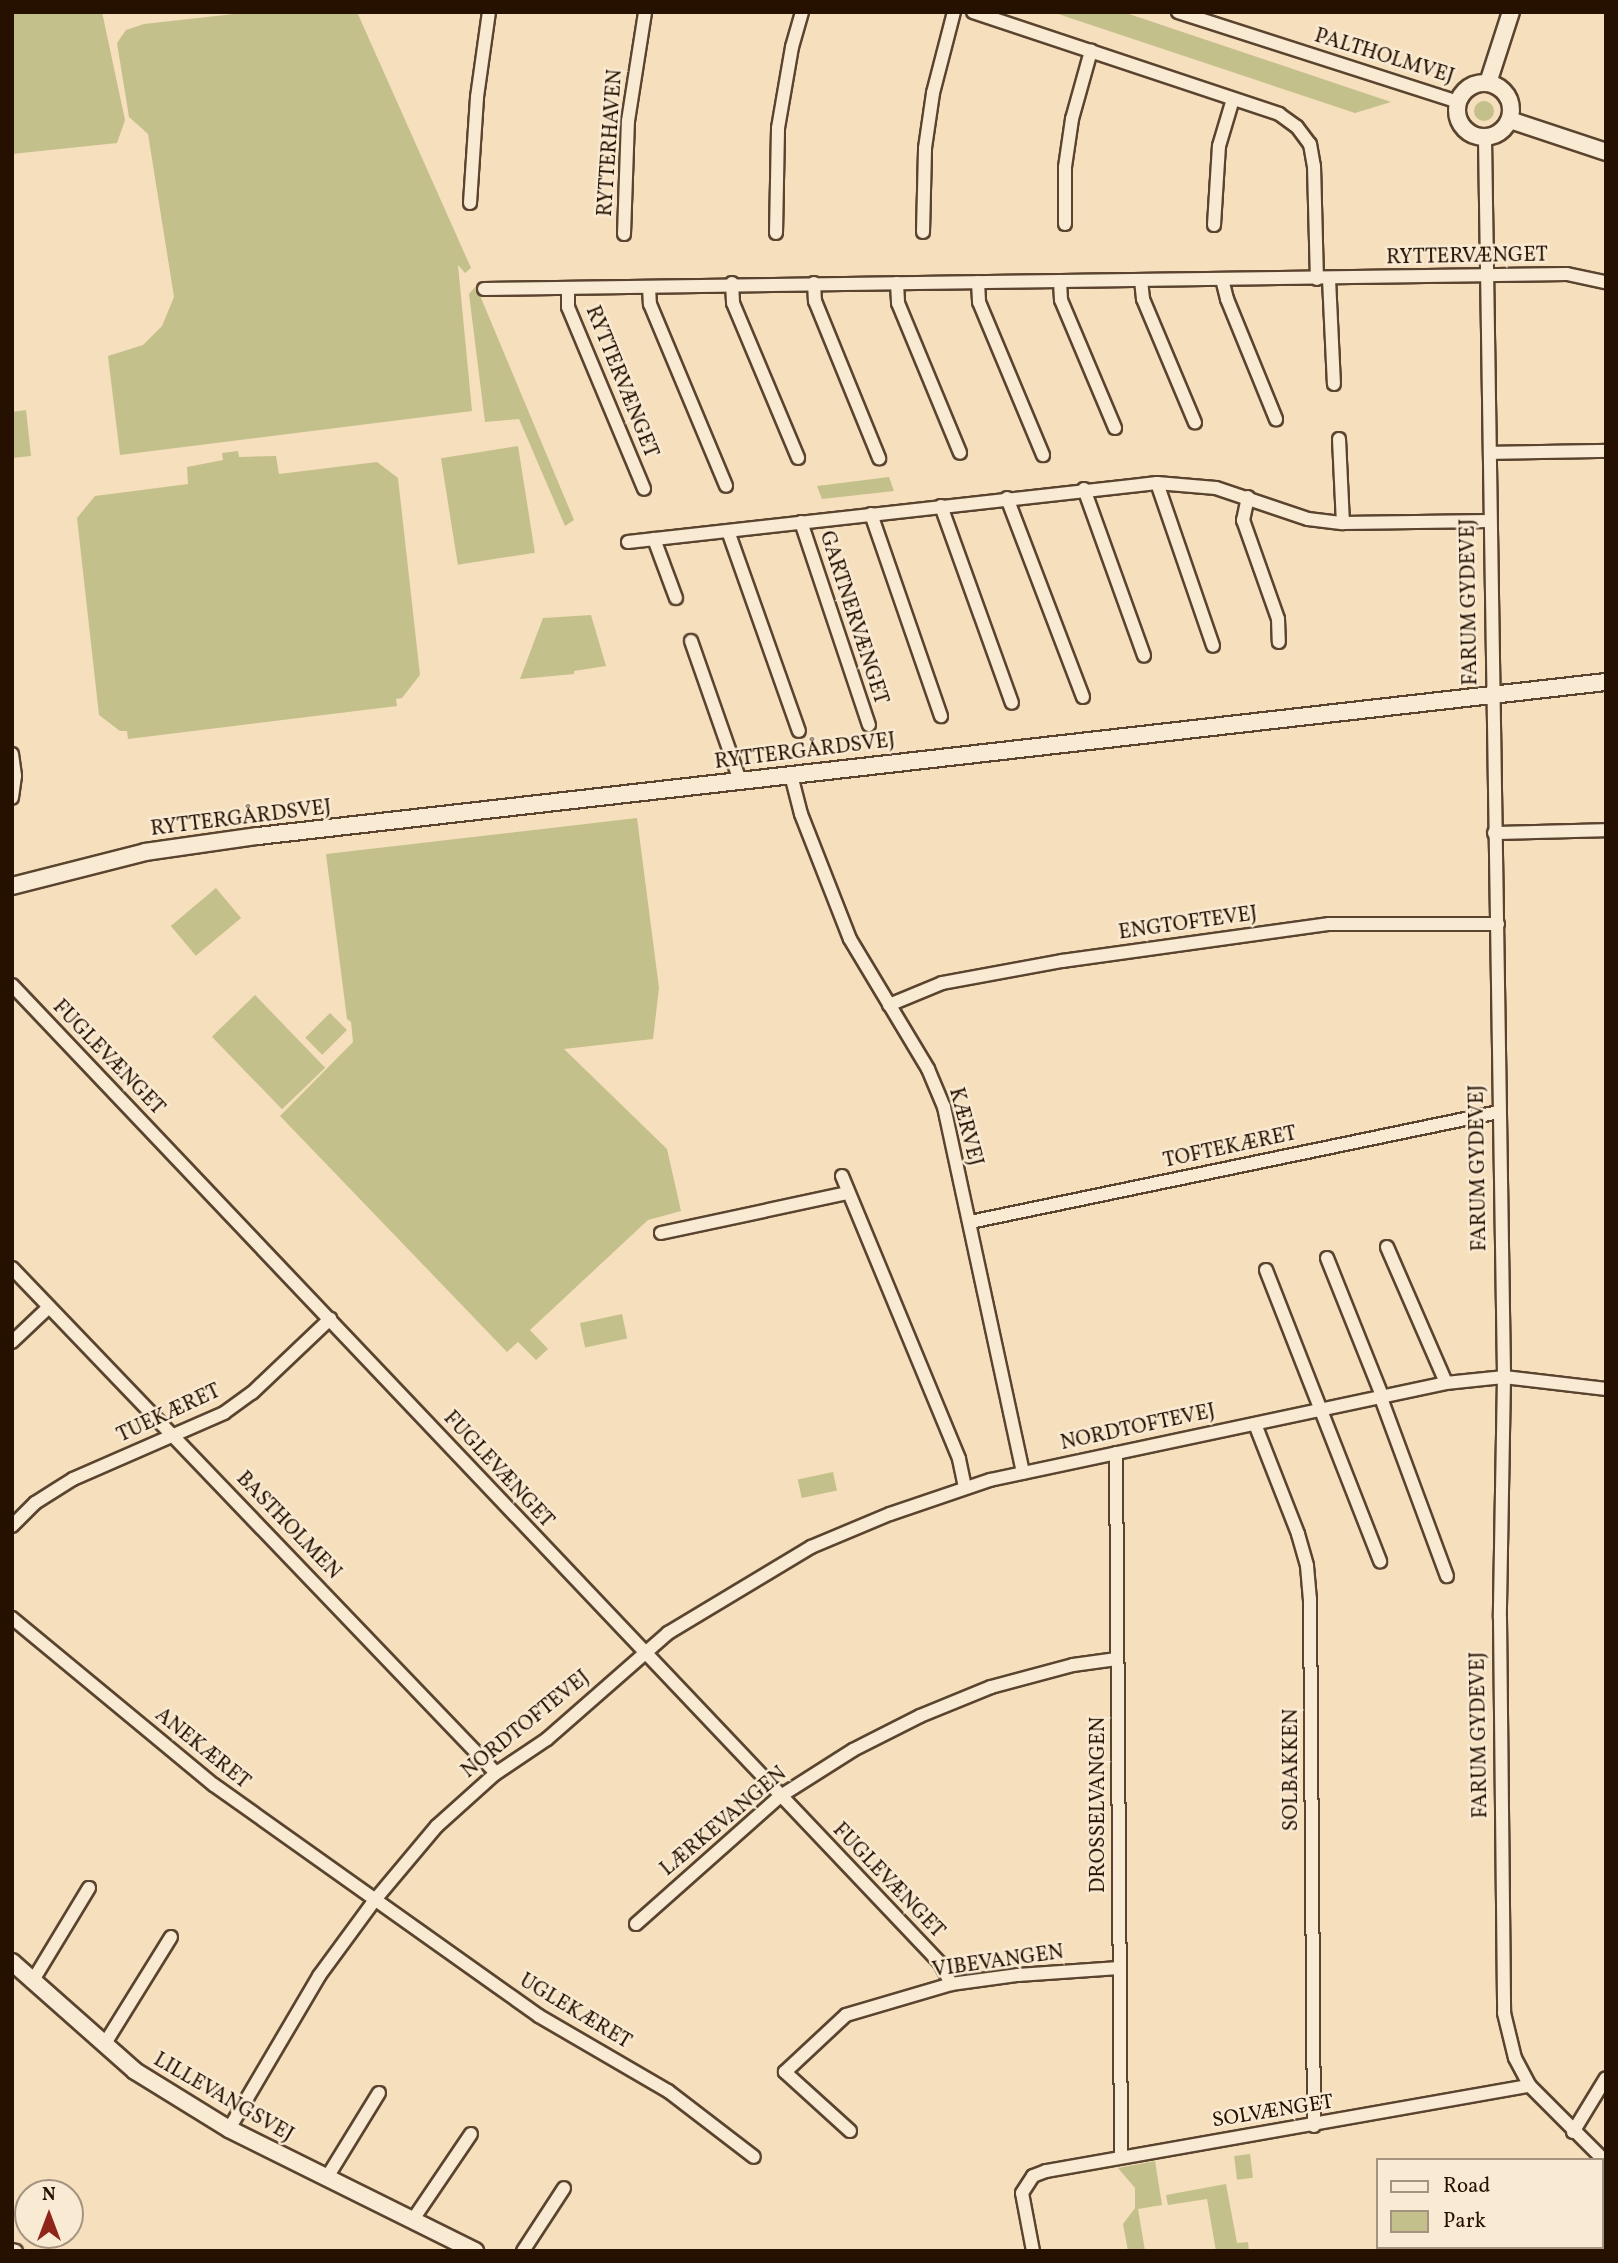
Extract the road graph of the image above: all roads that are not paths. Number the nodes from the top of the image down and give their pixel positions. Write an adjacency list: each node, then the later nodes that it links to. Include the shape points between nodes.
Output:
1 (489, 12): 15 (street, via 477,97)
2 (645, 12): 20 (street, RYTTERHAVEN, via 628,121)
3 (802, 12): 19 (street, via 778,128)
4 (954, 12): 18 (street, via 933,93 925,148)
5 (973, 12): 8 (street)
6 (1178, 12): 11 (street, PALTHOLMVEJ)
7 (1511, 12): 9 (street)
8 (1090, 51): 10 (street); 16 (street, via 1065,167)
9 (1488, 83): 11 (street, via 1467,88); 12 (street, via 1507,95)
10 (1233, 99): 17 (street, via 1219,146); 23 (street, via 1279,114 1297,127 1310,145)
11 (1458, 102): 13 (street, via 1456,113 1464,129)
12 (1510, 120): 13 (street, via 1497,134); 14 (street)
13 (1485, 138): 21 (street, FARUM GYDEVEJ)
14 (1606, 152)
15 (470, 203)
16 (1065, 224)
17 (1214, 225)
18 (923, 232)
19 (776, 233)
20 (624, 234)
21 (1487, 277): 23 (street, RYTTERVÆNGET); 27 (street, RYTTERVÆNGET, via 1567,274); 41 (street, FARUM GYDEVEJ)
22 (1222, 279): 23 (street, RYTTERVÆNGET); 24 (street, RYTTERVÆNGET); 35 (street)
23 (1323, 279): 34 (street)
24 (1142, 280): 25 (street, RYTTERVÆNGET); 36 (street, via 1143,299)
25 (1060, 281): 26 (street, RYTTERVÆNGET); 37 (street, via 1061,300)
26 (978, 282): 30 (street, RYTTERVÆNGET); 42 (street, via 979,302)
27 (1606, 282)
28 (732, 283): 29 (street, RYTTERVÆNGET); 31 (street, RYTTERVÆNGET); 43 (street, via 733,303)
29 (814, 283): 30 (street, RYTTERVÆNGET); 44 (street, via 814,301)
30 (897, 284): 40 (street, via 898,303)
31 (649, 287): 32 (street, RYTTERVÆNGET); 46 (street, via 650,304)
32 (568, 288): 33 (street, RYTTERVÆNGET); 47 (street, RYTTERVÆNGET, via 568,307)
33 (484, 289)
34 (1334, 384)
35 (1276, 419)
36 (1195, 423)
37 (1115, 428)
38 (1339, 439): 55 (street)
39 (1606, 451): 41 (street)
40 (960, 453)
41 (1490, 453): 53 (street, FARUM GYDEVEJ)
42 (1042, 455)
43 (798, 458)
44 (879, 458)
45 (1157, 483): 48 (street, GARTNERVÆNGET); 49 (street, GARTNERVÆNGET, via 1187,483); 62 (street)
46 (726, 486)
47 (644, 489)
48 (1084, 489): 50 (street, GARTNERVÆNGET); 63 (street)
49 (1248, 497): 55 (street, GARTNERVÆNGET, via 1308,519); 61 (street, via 1243,520 1278,619)
50 (1007, 498): 51 (street, GARTNERVÆNGET); 66 (street)
51 (941, 506): 52 (street, GARTNERVÆNGET); 67 (street)
52 (871, 514): 54 (street, GARTNERVÆNGET); 68 (street)
53 (1489, 521): 55 (street, GARTNERVÆNGET); 65 (street, FARUM GYDEVEJ)
54 (801, 522): 56 (street, GARTNERVÆNGET); 69 (street, GARTNERVÆNGET)
55 (1343, 523)
56 (728, 531): 57 (street, GARTNERVÆNGET); 70 (street)
57 (654, 539): 58 (street, GARTNERVÆNGET); 59 (street)
58 (628, 542)
59 (676, 598)
60 (691, 641): 73 (street)
61 (1279, 642)
62 (1213, 646)
63 (1144, 656)
64 (1606, 682): 65 (street, RYTTERGÅRDSVEJ)
65 (1493, 695): 72 (street, RYTTERGÅRDSVEJ); 76 (street, FARUM GYDEVEJ)
66 (1083, 697)
67 (1012, 703)
68 (941, 716)
69 (869, 725)
70 (799, 731)
71 (12, 754): 74 (street)
72 (791, 775): 73 (street, RYTTERGÅRDSVEJ); 80 (street, KÆRVEJ, via 801,814 850,939)
73 (740, 781): 77 (street, RYTTERGÅRDSVEJ, via 145,852)
74 (12, 798)
75 (1606, 830): 76 (street)
76 (1494, 833): 78 (street, FARUM GYDEVEJ)
77 (12, 886)
78 (1498, 925): 80 (street, ENGTOFTEVEJ, via 1329,924 1062,961 942,983); 81 (street, FARUM GYDEVEJ)
79 (12, 985): 91 (street, FUGLEVÆNGET)
80 (889, 1005): 84 (street, KÆRVEJ, via 928,1069 944,1107)
81 (1499, 1112): 84 (street, TOFTEKÆRET); 93 (street, FARUM GYDEVEJ)
82 (842, 1176): 83 (street)
83 (848, 1193): 85 (street); 102 (street, via 959,1459)
84 (970, 1222): 101 (street, KÆRVEJ)
85 (661, 1233)
86 (1387, 1247): 94 (street)
87 (1326, 1258): 96 (street)
88 (12, 1268): 90 (street, BASTHOLMEN)
89 (1266, 1270): 97 (street)
90 (49, 1307): 92 (street); 99 (street, BASTHOLMEN)
91 (330, 1319): 99 (street, TUEKÆRET, via 252,1393 224,1413); 107 (street, FUGLEVÆNGET)
92 (12, 1342)
93 (1504, 1377): 94 (street, NORDTOFTEVEJ); 95 (street, NORDTOFTEVEJ); 121 (street, FARUM GYDEVEJ, via 1500,1618 1504,2013 1515,2058)
94 (1446, 1383): 96 (street, NORDTOFTEVEJ)
95 (1606, 1389)
96 (1382, 1398): 97 (street, NORDTOFTEVEJ); 105 (street)
97 (1320, 1410): 98 (street, NORDTOFTEVEJ); 104 (street)
98 (1255, 1424): 100 (street, NORDTOFTEVEJ); 123 (street, SOLBAKKEN, via 1298,1534 1310,1599)
99 (174, 1434): 103 (street, TUEKÆRET, via 73,1479 34,1503); 109 (street, BASTHOLMEN)
100 (1116, 1453): 101 (street, NORDTOFTEVEJ); 108 (street, DROSSELVANGEN)
101 (1023, 1473): 102 (street, NORDTOFTEVEJ)
102 (965, 1487): 107 (street, NORDTOFTEVEJ, via 811,1547)
103 (12, 1525)
104 (1380, 1561)
105 (1447, 1576)
106 (12, 1618): 112 (street, ANEKÆRET, via 214,1785)
107 (643, 1652): 109 (street, NORDTOFTEVEJ, via 547,1739); 110 (street, FUGLEVÆNGET)
108 (1117, 1659): 110 (street, LÆRKEVANGEN, via 1073,1665 991,1687 853,1749); 116 (street, DROSSELVANGEN)
109 (496, 1773): 112 (street, NORDTOFTEVEJ, via 437,1826)
110 (779, 1797): 113 (street, LÆRKEVANGEN); 118 (street, FUGLEVÆNGET, via 940,1963)
111 (89, 1888): 117 (street)
112 (374, 1901): 124 (street, NORDTOFTEVEJ, via 319,1976); 128 (street, UGLEKÆRET, via 539,2016 668,2091)
113 (636, 1924)
114 (171, 1937): 119 (street)
115 (12, 1962): 117 (street, LILLEVANGSVEJ)
116 (1119, 1968): 118 (street, VIBEVANGEN); 129 (street, DROSSELVANGEN)
117 (32, 1982): 119 (street, LILLEVANGSVEJ)
118 (951, 1984): 125 (street, VIBEVANGEN, via 846,2015 785,2072)
119 (104, 2045): 124 (street, LILLEVANGSVEJ, via 135,2071)
120 (1606, 2078): 126 (street)
121 (1530, 2086): 123 (street, SOLVÆNGET); 126 (street, FARUM GYDEVEJ)
122 (379, 2093): 131 (street)
123 (1314, 2126): 129 (street, SOLVÆNGET)
124 (229, 2129): 131 (street, LILLEVANGSVEJ)
125 (850, 2131)
126 (1573, 2132): 130 (street, FARUM GYDEVEJ)
127 (471, 2134): 133 (street)
128 (754, 2157)
129 (1121, 2157): 136 (street, SOLVÆNGET, via 1046,2171 1027,2183 1022,2193)
130 (1601, 2158)
131 (326, 2179): 133 (street, LILLEVANGSVEJ)
132 (565, 2188): 135 (street)
133 (412, 2221): 134 (street, LILLEVANGSVEJ)
134 (475, 2251)
135 (523, 2251)
136 (1033, 2251)

